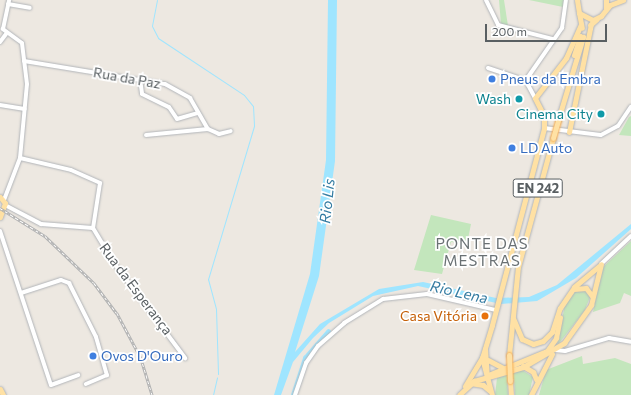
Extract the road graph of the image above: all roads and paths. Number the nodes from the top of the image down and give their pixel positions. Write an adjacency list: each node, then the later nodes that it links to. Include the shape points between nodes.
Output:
1 (486, 0): 14 (street, via 498,25)
2 (566, 0): 14 (street, via 564,24)
3 (577, 0): 9 (main road, EN 242)
4 (606, 0): 8 (main road)
5 (623, 0): 8 (main road)
6 (9, 2): 7 (street); 13 (street, via 3,25)
7 (30, 8)
8 (606, 8): 10 (main road, EN 242)
9 (579, 13): 10 (main road, via 585,18); 12 (main road, EN 242)
10 (597, 19): 11 (main road, EN 242)
11 (591, 24): 22 (main road, EN 242, via 585,32); 29 (main road)
12 (581, 25): 20 (main road, via 566,58); 22 (main road, EN 242)
13 (6, 34): 15 (street); 16 (street, via 21,42)
14 (554, 39): 19 (street, via 538,59)
15 (0, 42)
16 (24, 61): 18 (street, Rua da Paz); 24 (street)
17 (488, 68): 19 (street)
18 (140, 79): 25 (street, Rua da Paz, via 180,90 190,98); 25 (street, via 142,94 169,107 177,119)
19 (527, 81): 20 (street)
20 (535, 98): 26 (main road, EN 242, via 544,116)
21 (0, 105): 24 (street)
22 (562, 105): 43 (main road, EN 242, bridge, via 515,285)
23 (631, 107): 29 (street, via 618,126 607,134 590,136)
24 (24, 109): 31 (street)
25 (198, 113): 27 (street, Rua da Paz)
26 (544, 128): 29 (street); 42 (main road, EN 242)
27 (208, 129): 28 (street, via 219,134); 30 (street)
28 (231, 131)
29 (569, 132)
30 (146, 135)
31 (20, 158): 32 (street); 34 (street, Rua da Esperança, via 71,170 100,183)
32 (3, 201): 33 (main road); 34 (street, via 41,224)
33 (0, 217)
34 (93, 228): 50 (street, Rua da Esperança, via 114,263)
35 (0, 231): 39 (street)
36 (631, 236): 37 (street)
37 (601, 264): 38 (main road); 40 (main road)
38 (572, 290): 40 (main road, via 586,288); 41 (main road)
39 (21, 293): 56 (street, via 51,385); 59 (street, via 61,280 69,283 96,337 107,376)
40 (593, 297): 46 (main road, via 588,309)
41 (562, 304): 43 (main road, via 552,332 537,344 522,339); 44 (main road)
42 (497, 309): 47 (main road, EN 242); 64 (street, via 427,294 383,299 344,323 318,346 306,363)
43 (511, 316): 66 (main road, EN 242, bridge)
44 (555, 340): 49 (main road); 53 (main road, via 542,355)
45 (631, 342): 48 (street, via 609,338)
46 (564, 343): 48 (street); 49 (main road)
47 (485, 348): 51 (main road, EN 242); 52 (main road)
48 (569, 348): 49 (street)
49 (555, 350): 54 (main road); 58 (main road)
50 (186, 358)
51 (482, 358): 57 (main road); 60 (main road, EN 242)
52 (487, 360): 55 (main road); 57 (main road)
53 (517, 365): 54 (main road); 55 (main road)
54 (524, 366): 57 (main road); 58 (main road, via 535,373)
55 (504, 369): 57 (main road)
56 (78, 375)
57 (487, 376): 60 (main road); 62 (main road)
58 (536, 380): 67 (main road)
59 (86, 384)
60 (467, 385): 62 (main road, via 483,385); 65 (main road, EN 242)
61 (0, 388): 63 (main road)
62 (491, 393)
63 (3, 395)
64 (295, 395)
65 (459, 395)
66 (512, 395)
67 (531, 395)

